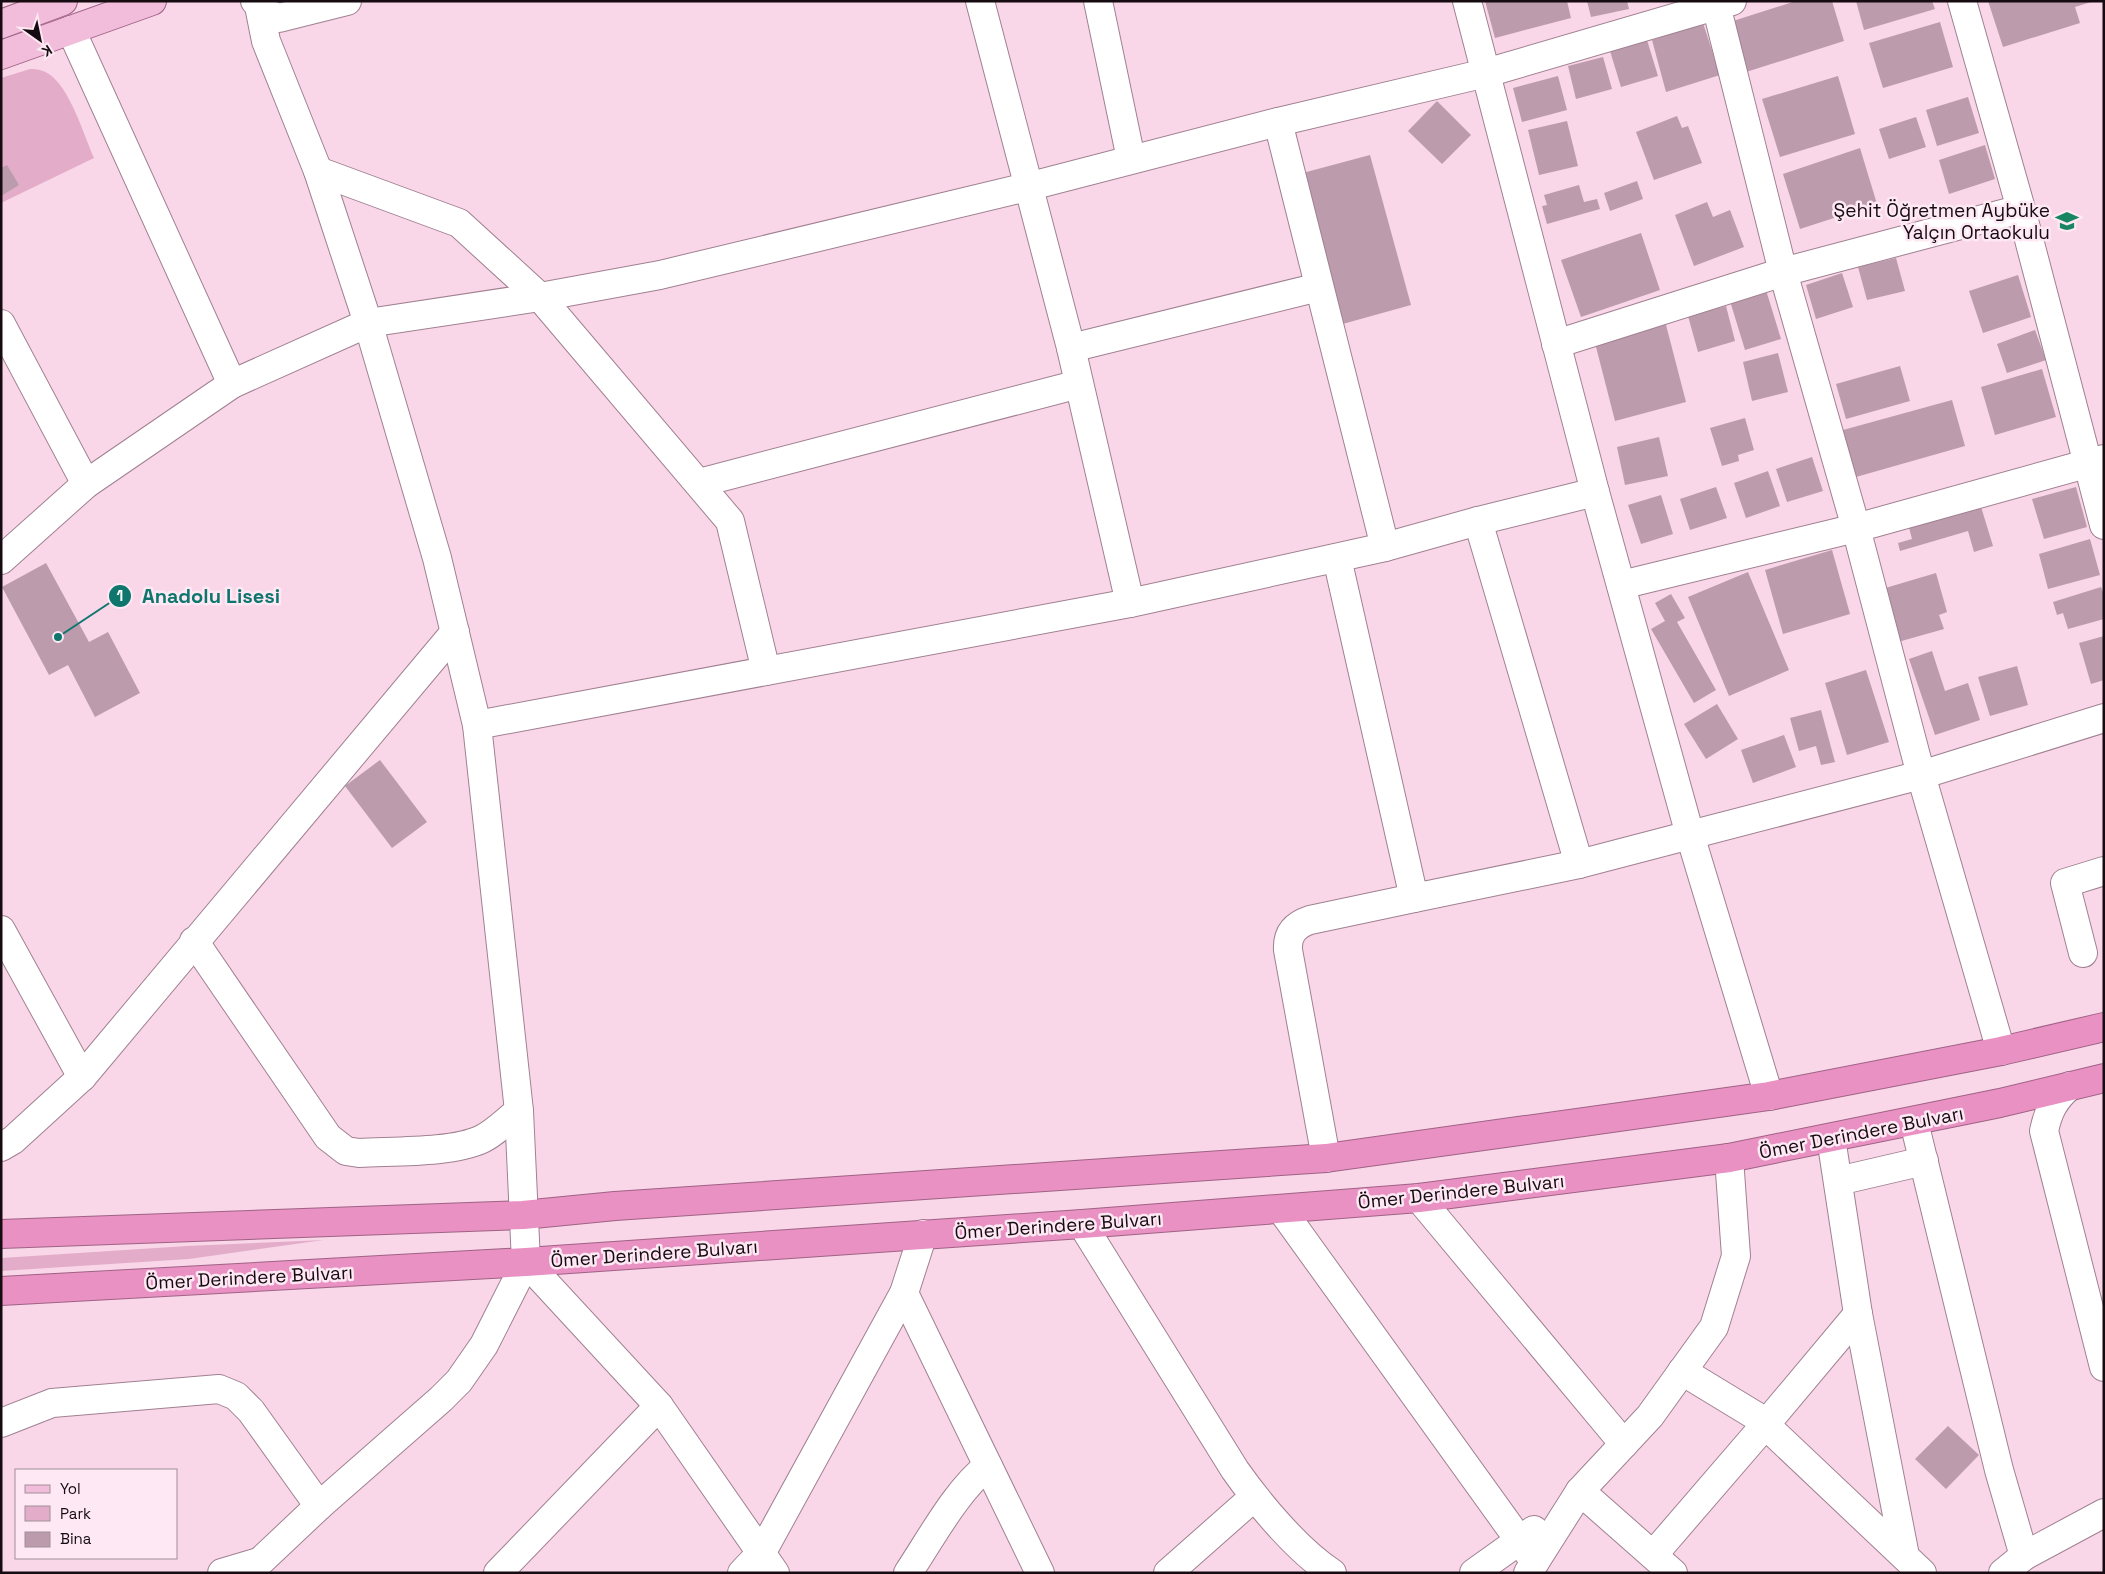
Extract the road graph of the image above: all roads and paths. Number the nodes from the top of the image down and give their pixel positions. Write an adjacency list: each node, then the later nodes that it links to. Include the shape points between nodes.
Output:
1 (63, 1): 10 (main road)
2 (152, 1): 11 (main road)
3 (980, 1): 17 (street)
4 (1098, 1): 15 (street)
5 (1467, 1): 13 (street)
6 (1962, 1): 18 (street)
7 (337, 2): 9 (street)
8 (1724, 3): 13 (street); 19 (street)
9 (263, 7): 16 (street, via 266,41)
10 (1, 24)
11 (71, 30): 12 (main road); 26 (street)
12 (1, 55)
13 (1486, 74): 14 (street); 24 (street)
14 (1278, 122): 15 (street); 20 (street)
15 (1131, 159): 17 (street)
16 (318, 171): 21 (street, via 459,223); 22 (street)
17 (1027, 187): 21 (street, via 660,276); 25 (street)
18 (2021, 209): 19 (street); 28 (street)
19 (1783, 272): 24 (street); 34 (street)
20 (1320, 287): 25 (street); 35 (street)
21 (540, 298): 22 (street); 29 (street)
22 (368, 323): 26 (street); 40 (street, via 437,558)
23 (1, 324): 30 (street)
24 (1556, 344): 31 (street)
25 (1071, 348): 27 (street)
26 (232, 384): 30 (street)
27 (1079, 384): 29 (street); 39 (street)
28 (2096, 461): 33 (street); 34 (street)
29 (698, 483): 41 (street, via 730,521)
30 (86, 484): 37 (street)
31 (1595, 492): 32 (street); 38 (street)
32 (1478, 521): 35 (street); 46 (street)
33 (2104, 525)
34 (1856, 528): 38 (street); 44 (street)
35 (1385, 547): 36 (street)
36 (1336, 558): 39 (street); 48 (street)
37 (1, 560)
38 (1621, 585): 45 (street)
39 (1130, 603): 41 (street)
40 (454, 632): 43 (street); 50 (street)
41 (766, 671): 43 (street)
42 (2104, 718): 44 (street)
43 (477, 725): 59 (street)
44 (1921, 775): 45 (street); 53 (street)
45 (1690, 835): 46 (street); 57 (street)
46 (1579, 864): 48 (street)
47 (2104, 871): 51 (street, via 2065,883)
48 (1414, 898): 64 (street, via 1310,920 1297,926 1290,934 1288,950)
49 (1, 930): 54 (street)
50 (194, 941): 54 (street); 59 (street, via 328,1136 346,1151 455,1148 486,1136)
51 (2084, 953)
52 (2104, 1027): 53 (highway)
53 (2001, 1051): 57 (highway)
54 (82, 1076): 62 (street)
55 (2104, 1078): 56 (highway, Ömer Derindere Bulvarı)
56 (2070, 1086): 58 (highway, Ömer Derindere Bulvarı); 61 (street, via 2051,1106)
57 (1769, 1096): 64 (highway)
58 (2000, 1103): 60 (highway, Ömer Derindere Bulvarı); 61 (street, via 2026,1113)
59 (519, 1111): 70 (street)
60 (1914, 1122): 63 (highway, Ömer Derindere Bulvarı); 66 (street)
61 (2044, 1132): 77 (street)
62 (5, 1136)
63 (1831, 1138): 65 (highway, Ömer Derindere Bulvarı); 67 (street)
64 (1326, 1158): 70 (highway)
65 (1729, 1158): 68 (highway, Ömer Derindere Bulvarı); 80 (street, via 1736,1256 1714,1327)
66 (1924, 1161): 67 (street); 91 (street, via 1999,1470)
67 (1838, 1181): 78 (street)
68 (1418, 1198): 69 (highway, Ömer Derindere Bulvarı); 84 (street)
69 (1281, 1209): 71 (highway, Ömer Derindere Bulvarı); 92 (street)
70 (523, 1214): 72 (highway); 74 (street)
71 (1082, 1224): 73 (highway, Ömer Derindere Bulvarı); 86 (street)
72 (1, 1234)
73 (923, 1234): 74 (highway, Ömer Derindere Bulvarı); 76 (street)
74 (526, 1262): 75 (highway, Ömer Derindere Bulvarı); 81 (street); 88 (street, via 484,1345 460,1381)
75 (1, 1291)
76 (904, 1293): 85 (street); 93 (street)
77 (2097, 1313): 79 (street)
78 (1858, 1314): 83 (street); 94 (street)
79 (2104, 1367)
80 (1682, 1371): 83 (street); 84 (street, via 1650,1416)
81 (659, 1406): 93 (street); 97 (street)
82 (1, 1422): 88 (street, via 52,1403 219,1389 236,1396 251,1411)
83 (1766, 1425): 90 (street); 94 (street)
84 (1624, 1444): 87 (street)
85 (988, 1466): 99 (street, via 964,1489); 100 (street)
86 (1254, 1497): 101 (street); 102 (street, via 1316,1562)
87 (1576, 1497): 90 (street); 92 (street)
88 (319, 1506): 95 (street)
89 (2104, 1513): 91 (street)
90 (1653, 1555): 104 (street)
91 (2024, 1556): 105 (street)
92 (1528, 1558): 103 (street)
93 (769, 1563): 98 (street)
94 (1914, 1564)
95 (254, 1567): 96 (street)
96 (222, 1573)
97 (498, 1573)
98 (742, 1573)
99 (908, 1573)
100 (1040, 1573)
101 (1168, 1573)
102 (1332, 1573)
103 (1474, 1573)
104 (1674, 1573)
105 (2003, 1573)

